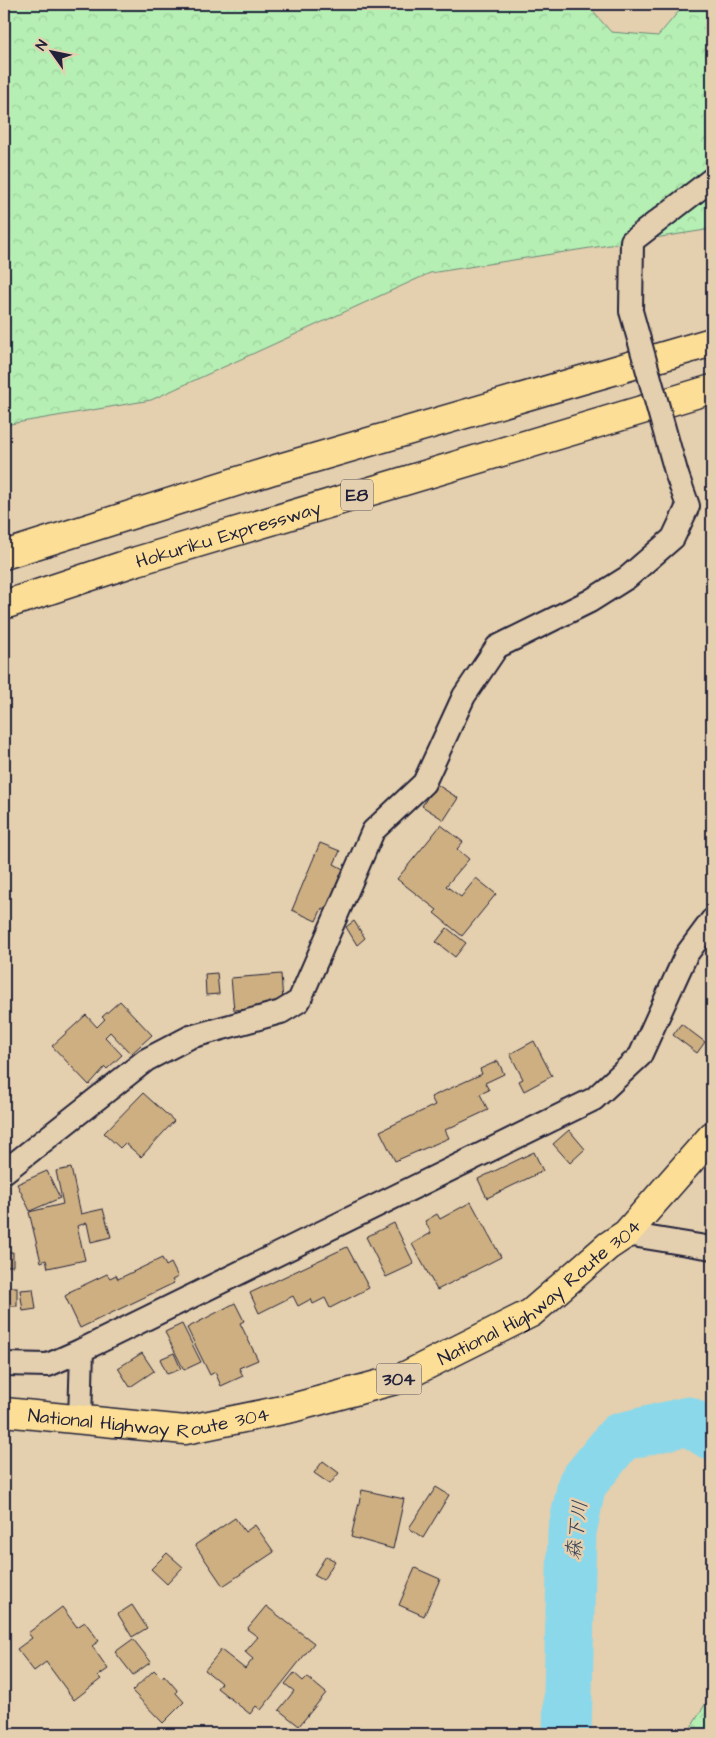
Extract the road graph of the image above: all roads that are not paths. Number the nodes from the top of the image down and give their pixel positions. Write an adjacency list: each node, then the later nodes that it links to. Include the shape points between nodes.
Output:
1 (712, 179): 8 (street, bridge, via 632,241 631,311 688,506 673,538 628,577 590,601 498,647 464,696 424,783 373,831 300,1001 281,1012 190,1037 146,1060)
2 (712, 342): 4 (highway, E8, via 273,470)
3 (712, 389): 5 (highway, Hokuriku Expressway / E8, via 137,561)
4 (4, 554)
5 (4, 605)
6 (712, 920): 11 (street, via 686,955 640,1056 594,1099)
7 (712, 1136): 9 (highway, National Highway Route 304 / 304)
8 (4, 1172)
9 (626, 1234): 10 (street); 14 (highway, National Highway Route 304 / 304, via 531,1313 398,1379 292,1408 185,1430)
10 (712, 1248)
11 (82, 1350): 12 (street, via 48,1365); 14 (street)
12 (4, 1364)
13 (4, 1412): 14 (highway, National Highway Route 304 / 304)
14 (80, 1420)

